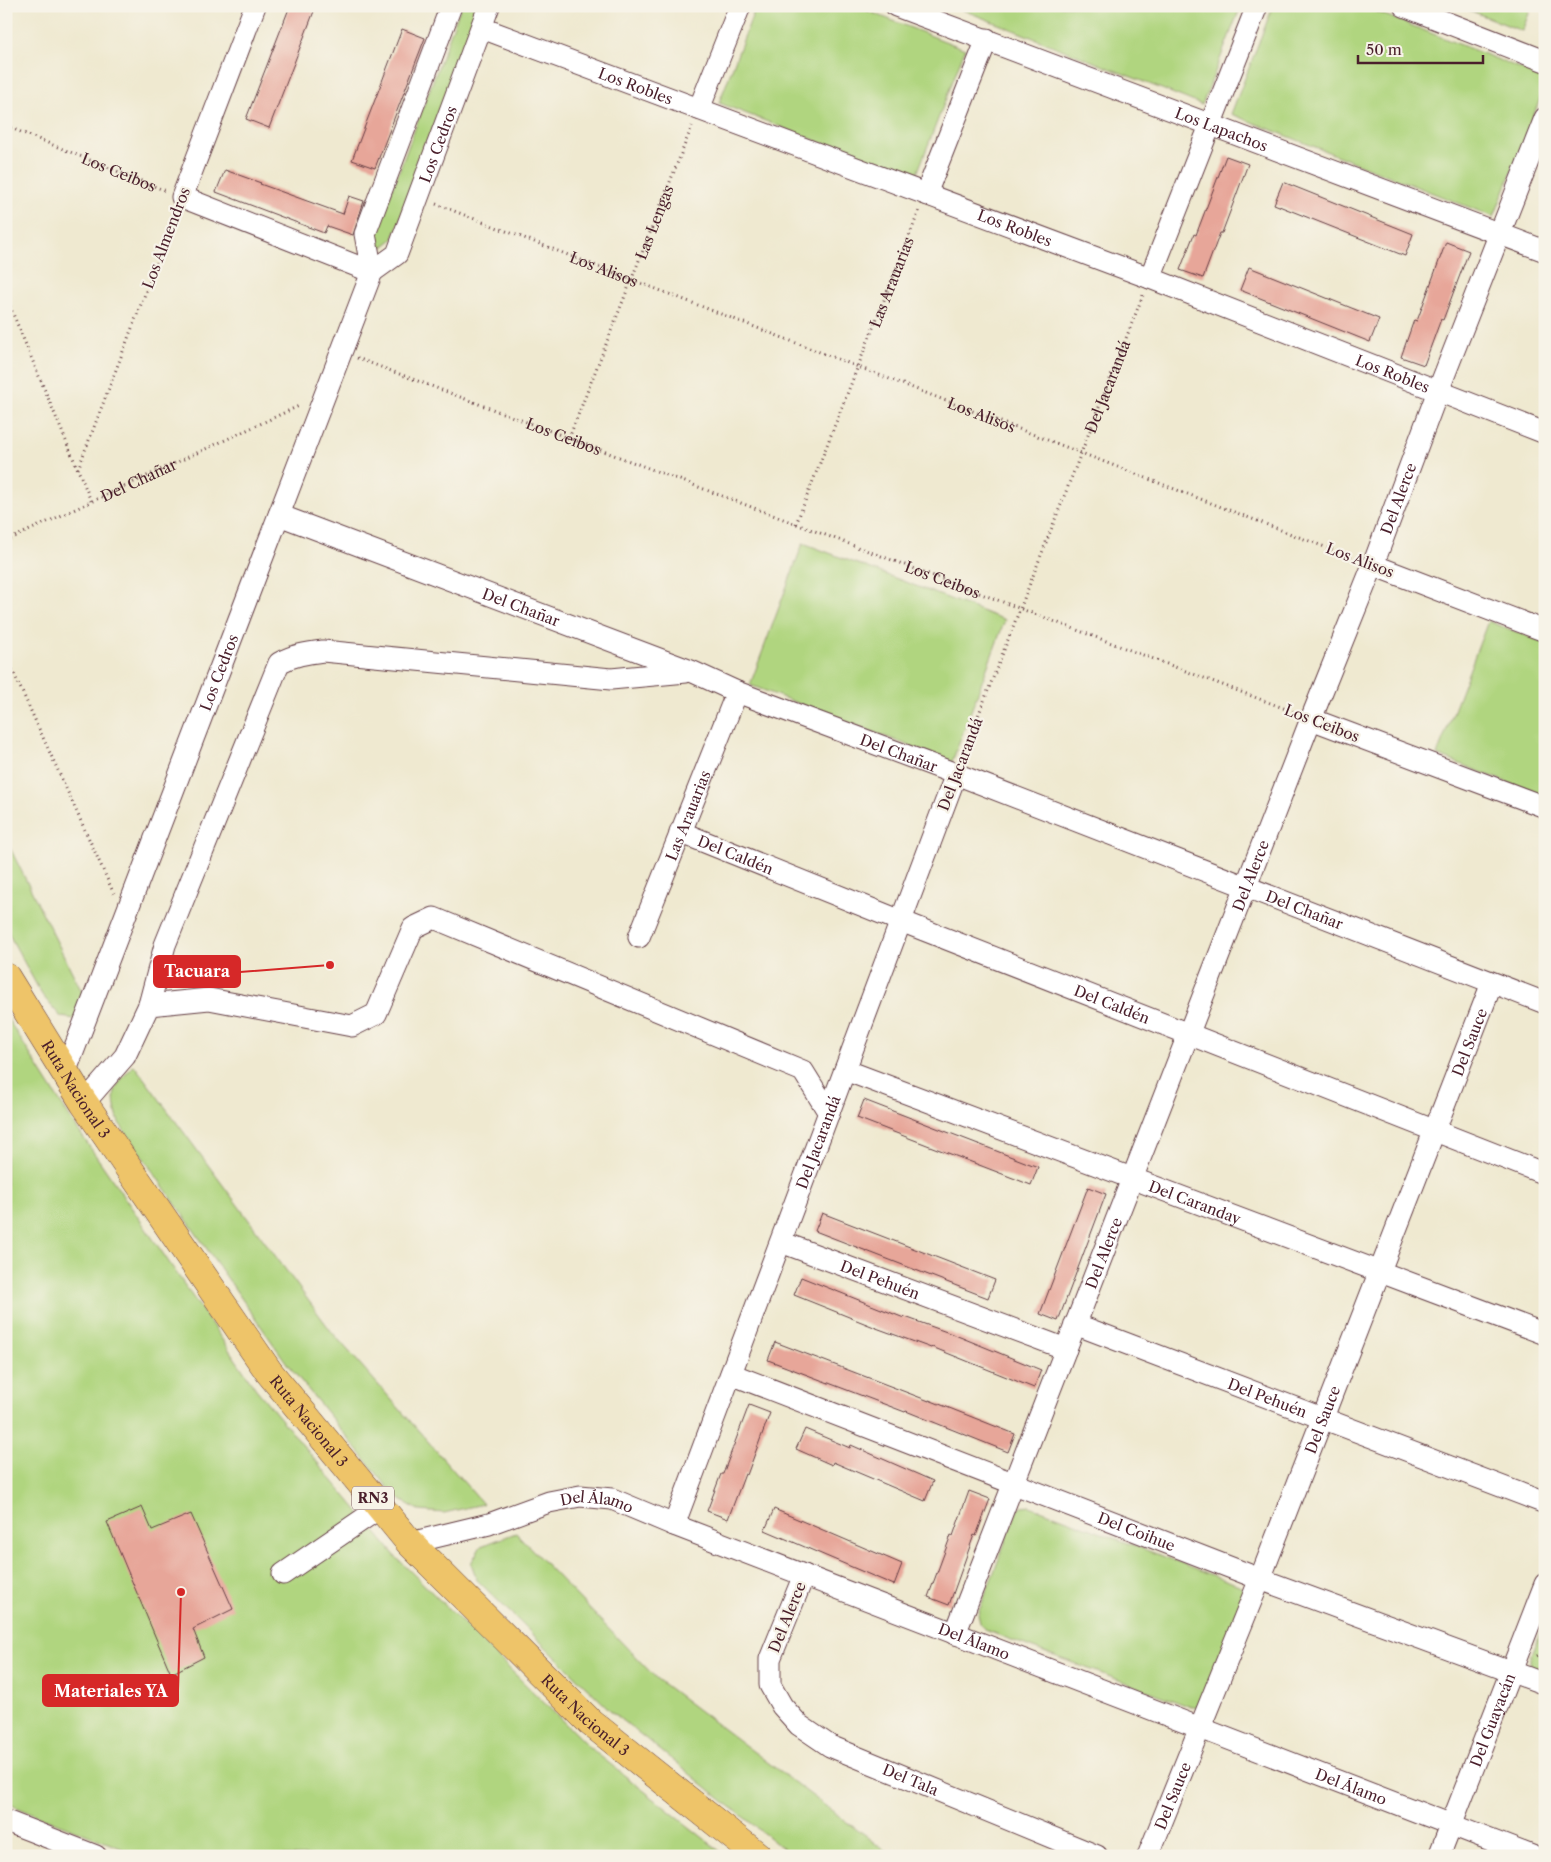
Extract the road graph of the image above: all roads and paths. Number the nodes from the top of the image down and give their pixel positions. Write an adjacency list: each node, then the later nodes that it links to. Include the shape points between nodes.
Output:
1 (254, 6): 16 (street, Los Almendros)
2 (451, 6): 20 (street, via 365,234)
3 (489, 6): 8 (street, Los Cedros)
4 (740, 6): 11 (street)
5 (896, 6): 9 (street, Los Lapachos)
6 (1257, 6): 13 (street)
7 (1404, 6): 10 (street)
8 (482, 28): 11 (street, Los Robles); 17 (street, Los Cedros)
9 (987, 39): 13 (street, Los Lapachos); 15 (street)
10 (1545, 61)
11 (699, 109): 15 (street, Los Robles); 22 (path, Las Lengas)
12 (1545, 118): 18 (street, Del Alerce)
13 (1211, 124): 18 (street, Los Lapachos); 21 (street)
14 (6, 126): 16 (path, Los Ceibos)
15 (926, 194): 21 (street, Los Robles); 25 (path, Las Arauarias)
16 (182, 197): 20 (street); 31 (path, Los Almendros)
17 (419, 198): 20 (street, Los Cedros, via 397,254); 22 (path, Los Alisos)
18 (1499, 233): 19 (street, Los Lapachos); 26 (street, Del Alerce)
19 (1545, 251)
20 (372, 272): 24 (street, Los Cedros)
21 (1150, 278): 26 (street, Los Robles); 30 (path, Del Jacarandá)
22 (632, 280): 25 (path, Los Alisos); 29 (path, Las Lengas)
23 (6, 298): 31 (path)
24 (342, 352): 27 (street, Los Cedros); 29 (path, Los Ceibos)
25 (858, 367): 30 (path, Los Alisos); 34 (path, Las Arauarias)
26 (1438, 391): 28 (street, Los Robles); 36 (street, Del Alerce)
27 (326, 393): 32 (path, Del Chañar); 33 (street, Los Cedros)
28 (1545, 433)
29 (570, 438): 34 (path, Los Ceibos)
30 (1082, 453): 36 (path, Los Alisos); 37 (path, Del Jacarandá)
31 (78, 469): 32 (path)
32 (92, 501): 35 (path, Del Chañar)
33 (279, 515): 40 (street, Del Chañar); 47 (street, Los Cedros)
34 (796, 524): 37 (path, Los Ceibos)
35 (6, 540)
36 (1373, 565): 38 (street, Los Alisos); 42 (street, Del Alerce)
37 (1021, 609): 42 (path, Los Ceibos); 43 (path, Del Jacarandá)
38 (1545, 631)
39 (6, 656): 47 (path)
40 (691, 672): 41 (street, Del Chañar); 53 (street, via 611,679 323,652 287,658 279,663 168,936)
41 (737, 692): 43 (street, Del Chañar); 45 (street, Las Arauarias)
42 (1311, 719): 44 (street, Los Ceibos); 46 (street, Del Alerce)
43 (956, 774): 46 (street, Del Chañar); 48 (street, Del Jacarandá)
44 (1545, 807)
45 (680, 832): 48 (street, Del Caldén); 49 (street, Las Arauarias)
46 (1246, 886): 51 (street, Del Chañar); 54 (street, Del Alerce)
47 (124, 918): 56 (street, Los Cedros)
48 (900, 922): 54 (street, Del Caldén); 55 (street, Del Jacarandá)
49 (639, 937)
50 (6, 977): 56 (highway, Ruta Nacional 3 / RN3)
51 (1492, 983): 52 (street, Del Chañar); 59 (street, Del Sauce)
52 (1545, 1003)
53 (149, 1005): 57 (street, via 125,1056); 58 (street, via 209,999 352,1026 376,1014 413,928 434,918 803,1071)
54 (1188, 1034): 59 (street, Del Caldén); 61 (street, Del Alerce)
55 (845, 1070): 58 (street, Del Jacarandá); 61 (street, Del Caranday)
56 (65, 1073): 57 (highway, Ruta Nacional 3 / RN3)
57 (84, 1103): 71 (highway, Ruta Nacional 3 / RN3, via 269,1372)
58 (829, 1113): 62 (street, Del Jacarandá)
59 (1435, 1130): 60 (street, Del Caldén); 63 (street, Del Sauce)
60 (1545, 1174)
61 (1132, 1178): 63 (street, Del Caranday); 64 (street, Del Alerce)
62 (780, 1242): 66 (street, Del Pehuén); 67 (street, Del Jacarandá)
63 (1380, 1272): 65 (street, Del Caranday); 68 (street, Del Sauce)
64 (1075, 1324): 66 (street, Del Alerce); 68 (street, Del Pehuén)
65 (1545, 1334)
66 (1066, 1349): 69 (street, Del Alerce)
67 (731, 1374): 69 (street, Del Coihue); 72 (street, Del Jacarandá)
68 (1323, 1418): 70 (street, Del Pehuén); 76 (street, Del Sauce)
69 (1013, 1484): 76 (street, Del Coihue); 78 (street, Del Alerce)
70 (1545, 1503)
71 (381, 1507): 73 (highway, Ruta Nacional 3 / RN3); 74 (street)
72 (674, 1525): 73 (street, Del Álamo, via 612,1499 580,1496 549,1502 489,1524); 75 (street, Del Álamo)
73 (410, 1543): 86 (highway, Ruta Nacional 3 / RN3, via 590,1722)
74 (283, 1574)
75 (804, 1576): 78 (street, Del Álamo); 79 (street, Del Alerce)
76 (1260, 1579): 80 (street, Del Coihue); 82 (street, Del Sauce)
77 (1545, 1584): 80 (street, Del Guayacán)
78 (956, 1634): 82 (street, Del Álamo)
79 (770, 1660): 87 (street, Del Tala, via 770,1685 782,1706 799,1725 830,1746)
80 (1511, 1672): 81 (street, Del Coihue); 84 (street, Del Guayacán)
81 (1545, 1684)
82 (1200, 1729): 84 (street, Del Álamo); 88 (street, Del Sauce)
83 (6, 1821): 85 (street)
84 (1451, 1825): 89 (street, Del Guayacán); 90 (street, Del Álamo)
85 (96, 1856)
86 (758, 1856)
87 (1096, 1856)
88 (1148, 1856)
89 (1438, 1856)
90 (1532, 1856)

